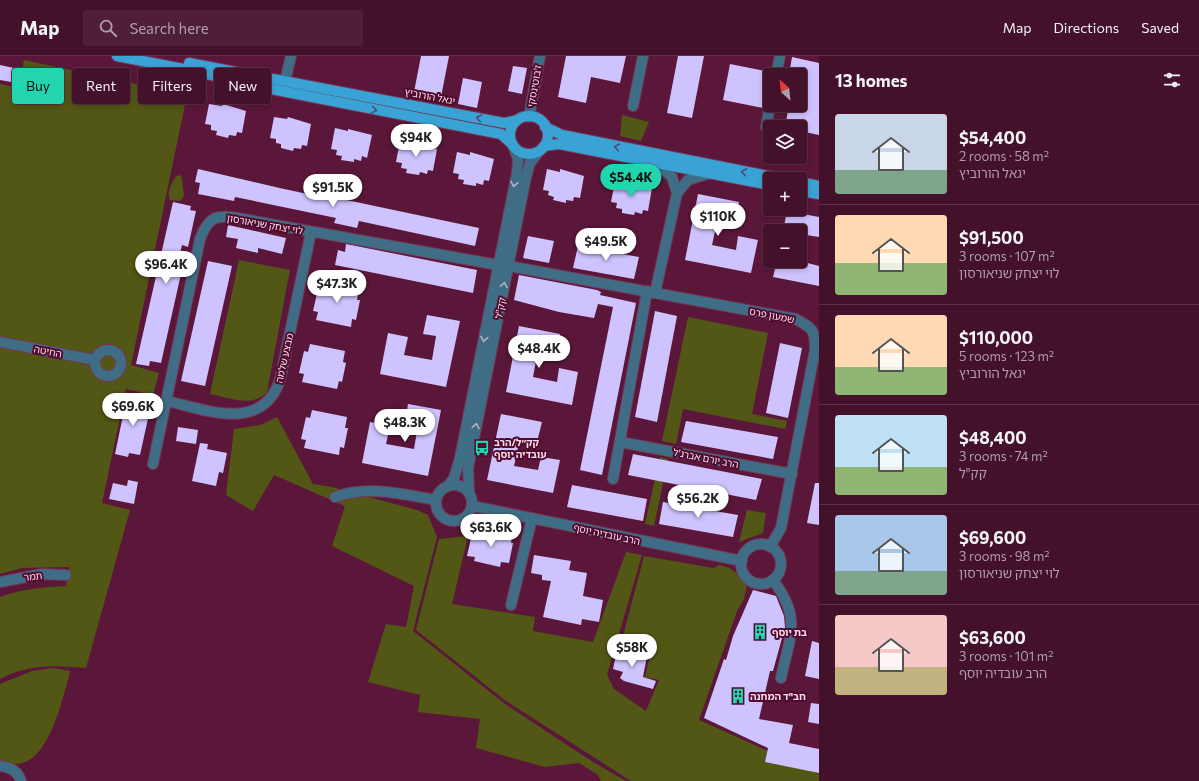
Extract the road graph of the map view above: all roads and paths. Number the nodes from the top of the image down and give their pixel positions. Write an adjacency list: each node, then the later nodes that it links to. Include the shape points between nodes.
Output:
1 (117, 56): 13 (main road, one-way to 13, via 501,134)
2 (150, 56): 8 (main road, יגאל הורוביץ)
3 (291, 56): 8 (street)
4 (540, 56): 10 (street, ז'בוטינסקי)
5 (643, 56): 9 (street)
6 (780, 56): 7 (street)
7 (777, 68)
8 (285, 81): 11 (main road, יגאל הורוביץ, one-way to 8, via 504,123)
9 (633, 106)
10 (529, 116): 11 (main road); 12 (main road, via 540,120)
11 (518, 120): 13 (main road, via 510,132)
12 (545, 127): 14 (main road, via 547,135); 17 (main road, one-way to 12, via 562,135)
13 (513, 145): 14 (main road, via 526,154); 25 (street, קק"ל, one-way to 25, via 517,156 517,169)
14 (542, 148): 15 (main road, via 559,144); 25 (street, קק"ל, via 530,163 526,173)
15 (654, 162): 16 (main road); 22 (street, via 671,175)
16 (710, 173): 19 (main road); 22 (street, via 688,180)
17 (763, 175)
18 (807, 183): 20 (main road)
19 (763, 184)
20 (819, 186)
21 (807, 191): 23 (main road)
22 (677, 193): 26 (street)
23 (819, 194)
24 (311, 232): 25 (street, לוי יצחק שניאורסון); 29 (street, מבצע שלמה, via 280,380 270,399 253,411 240,415); 29 (street, לוי יצחק שניאורסון, via 225,216 213,218 205,225 196,256)
25 (503, 266): 26 (street, שמעון פרס); 34 (street, קק"ל, one-way to 34, via 460,458 454,478); 35 (street, קק"ל, one-way to 25, via 468,468)
26 (651, 292): 30 (street); 32 (street, שמעון פרס, via 796,319 811,327 815,337 815,350)
27 (0, 342): 28 (street, החיטה)
28 (95, 360)
29 (167, 401): 31 (street, לוי יצחק שניאורסון)
30 (620, 442): 32 (street, הרב יורם אברג'ל); 33 (street)
31 (153, 464)
32 (792, 474): 40 (street, שמעון פרס, via 781,528)
33 (613, 479)
34 (448, 486): 35 (street, via 460,486); 37 (street, via 439,492)
35 (469, 492): 38 (street)
36 (335, 497): 37 (street, via 372,490)
37 (436, 500): 38 (street, via 439,513 444,519 451,521 466,517)
38 (472, 506): 39 (street, הרב עובדיה יוסף)
39 (532, 518): 41 (street, הרב עובדיה יוסף); 45 (street)
40 (770, 547): 41 (street, via 762,544 752,547 745,553); 43 (street, via 778,552 781,561 780,570)
41 (742, 561): 43 (street, via 744,573 752,582 761,584)
42 (66, 575): 44 (street, תמר, via 42,574)
43 (773, 580): 46 (street, via 788,603 792,624)
44 (0, 582)
45 (511, 605)
46 (781, 678)
47 (0, 766): 48 (street, via 15,771)
48 (21, 781)

